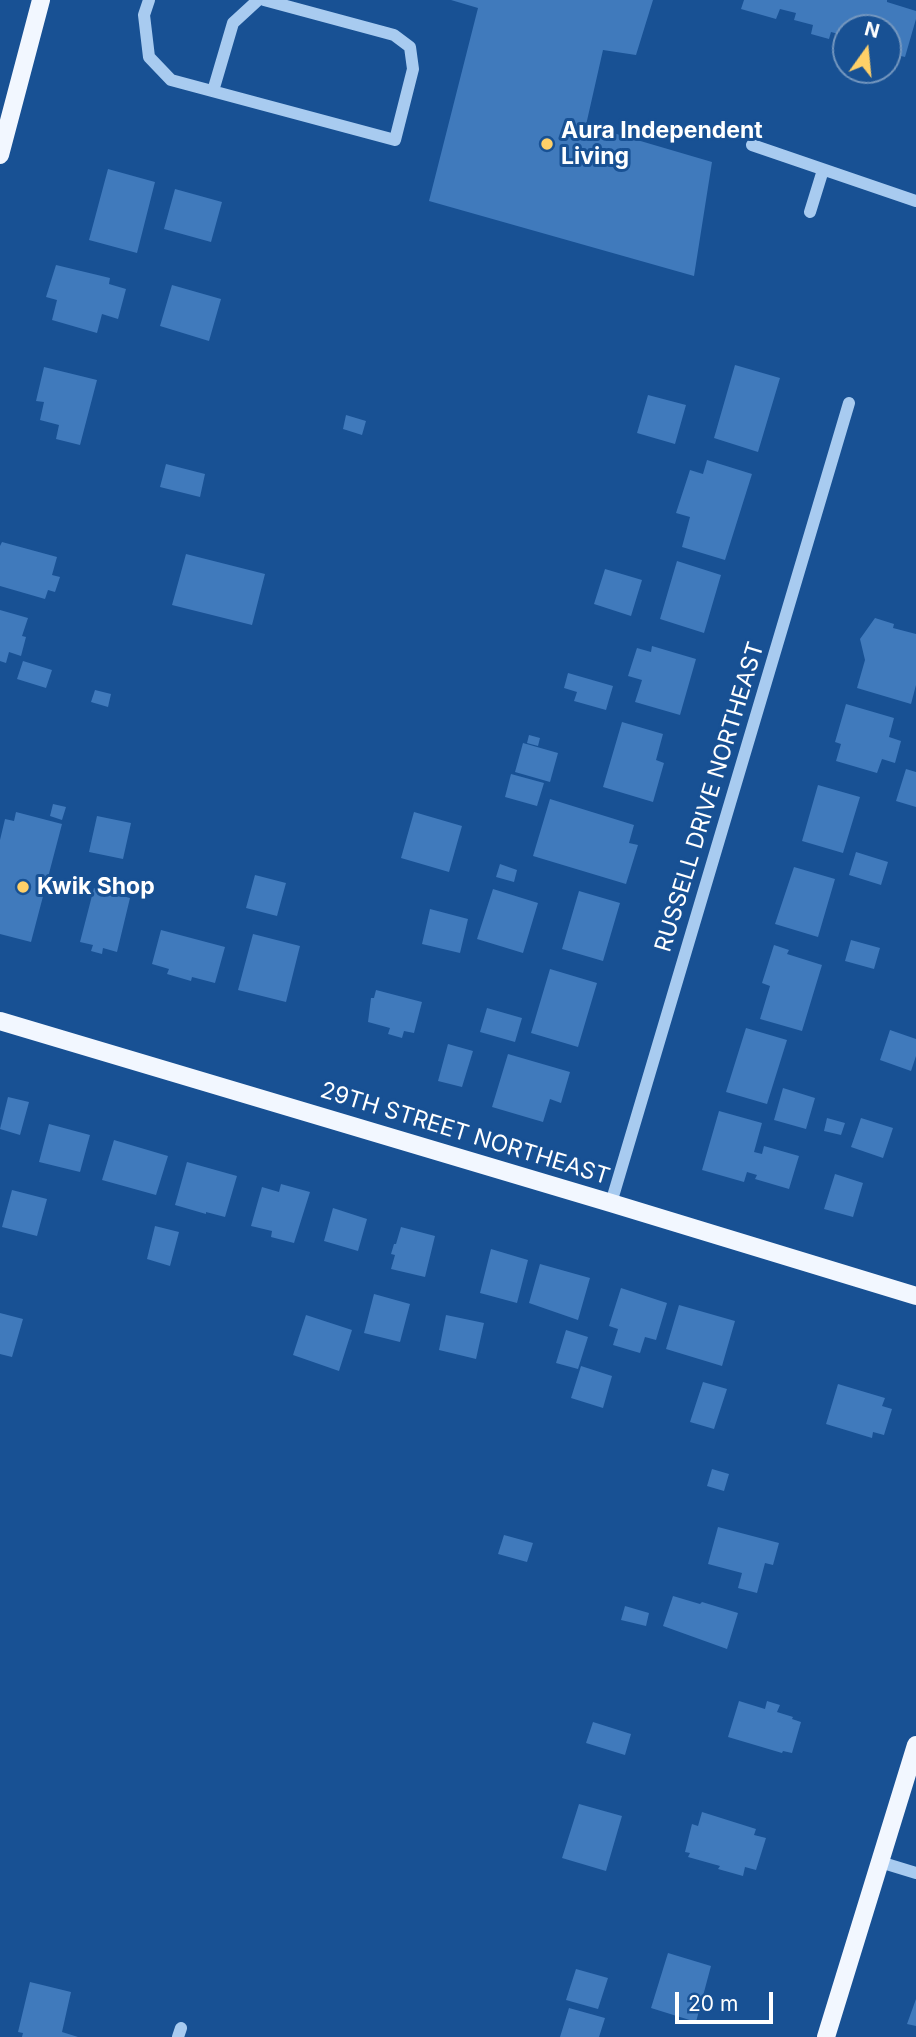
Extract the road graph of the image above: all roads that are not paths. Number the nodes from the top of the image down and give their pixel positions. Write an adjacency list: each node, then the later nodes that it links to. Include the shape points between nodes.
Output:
1 (41, 0): 6 (main road)
2 (149, 0): 5 (street, via 144,15 149,57 170,80)
3 (258, 0): 5 (street, via 233,23)
4 (264, 0): 5 (street, via 394,36 410,47 413,69 395,140)
5 (213, 91)
6 (4, 127): 8 (main road)
7 (752, 145): 9 (street)
8 (0, 155)
9 (823, 170): 10 (street); 11 (street)
10 (916, 201)
11 (810, 212)
12 (849, 403): 14 (street, RUSSELL DRIVE NORTHEAST)
13 (0, 1021): 14 (main road, 29TH STREET NORTHEAST)
14 (611, 1203): 15 (main road, 29TH STREET NORTHEAST)
15 (916, 1296)
16 (916, 1745): 17 (main road)
17 (880, 1862): 18 (street); 19 (main road)
18 (916, 1873)
19 (826, 2037)

